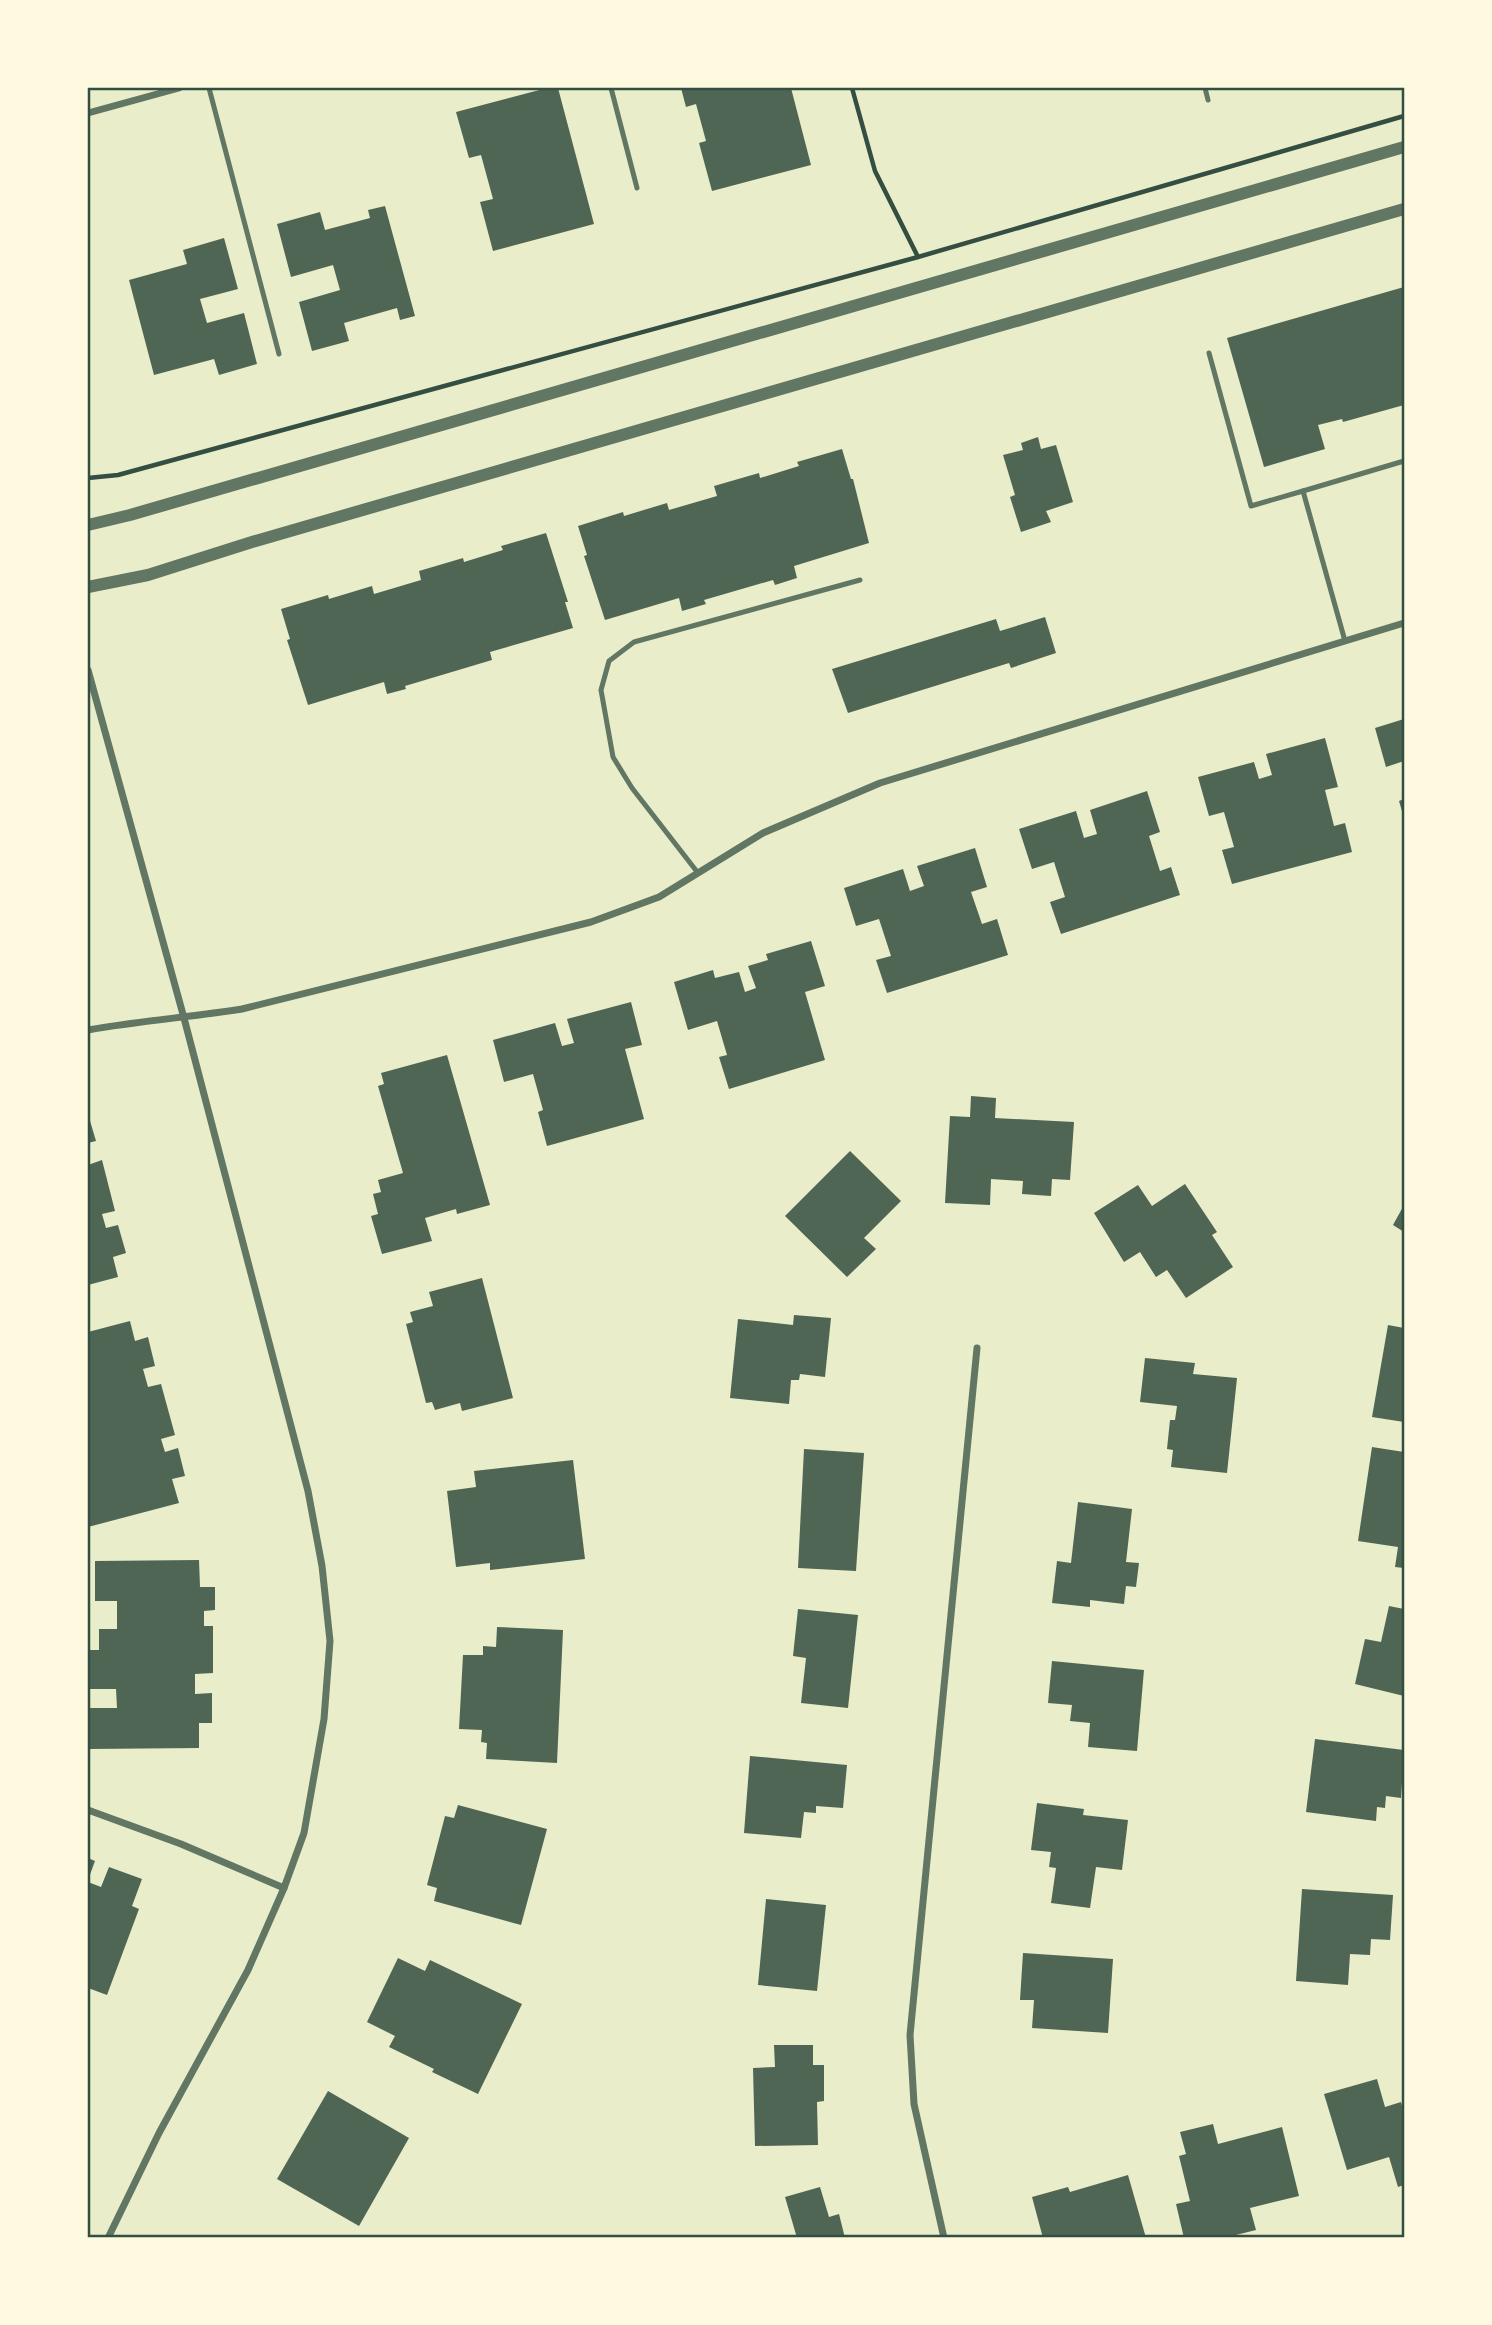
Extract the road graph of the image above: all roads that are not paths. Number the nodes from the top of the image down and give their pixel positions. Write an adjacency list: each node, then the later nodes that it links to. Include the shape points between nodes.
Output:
1 (179, 88): 6 (street)
2 (209, 88): 11 (lane)
3 (611, 88): 8 (lane)
4 (1205, 88): 5 (lane)
5 (1208, 100)
6 (88, 113)
7 (1405, 147): 14 (street)
8 (638, 188)
9 (1405, 209): 16 (street, via 148,575)
10 (1209, 353): 13 (lane, via 1251,506)
11 (279, 354)
12 (1405, 461): 13 (lane)
13 (1303, 491): 18 (lane)
14 (88, 525)
15 (860, 580): 20 (lane, via 634,642 609,662 601,690 613,757)
16 (88, 587)
17 (1405, 623): 18 (street)
18 (1345, 641): 20 (street, via 880,783 763,833)
19 (88, 670): 21 (street)
20 (698, 873): 21 (street, via 659,897 592,922 242,1009)
21 (184, 1018): 22 (street); 25 (street, via 308,1491 322,1566 330,1641 324,1719 304,1833)
22 (88, 1030)
23 (977, 1348): 27 (street, via 910,2035 914,2104)
24 (88, 1810): 25 (street)
25 (284, 1888): 26 (street, via 248,1970)
26 (108, 2238)
27 (944, 2238)

